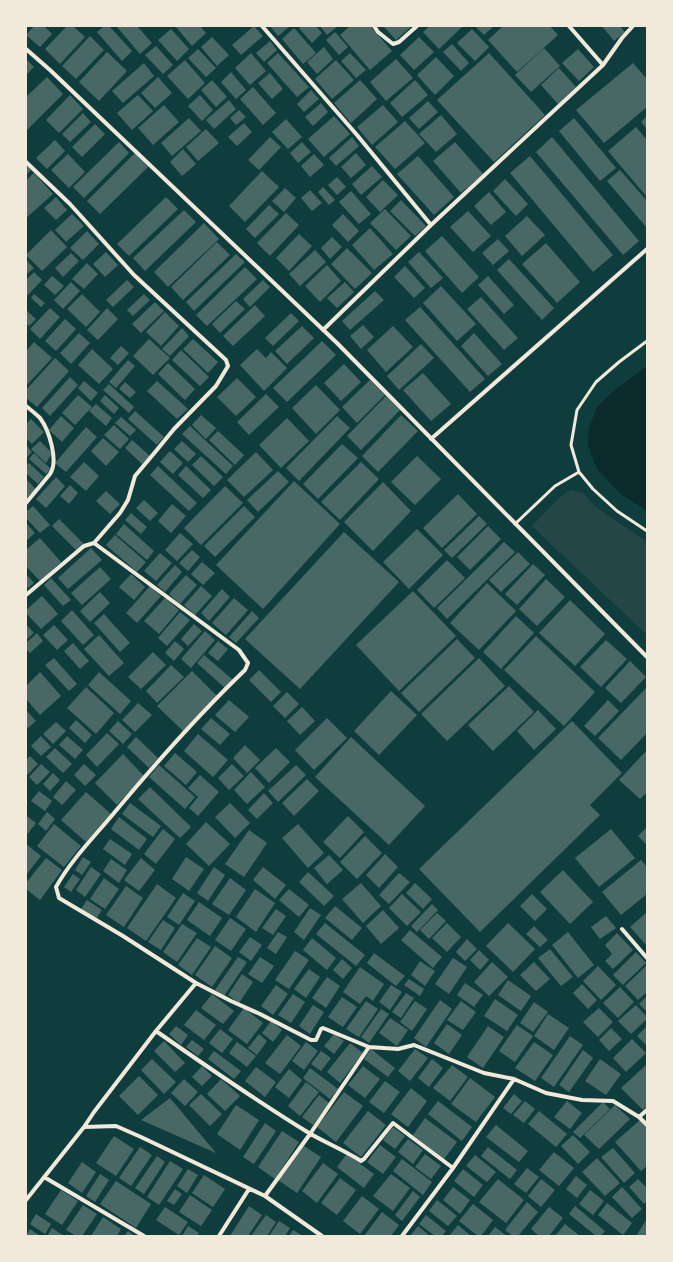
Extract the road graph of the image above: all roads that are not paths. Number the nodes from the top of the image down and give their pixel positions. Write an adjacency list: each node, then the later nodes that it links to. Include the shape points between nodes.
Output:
1 (262, 26): 9 (street)
2 (374, 26): 3 (street, via 393,44)
3 (417, 26)
4 (569, 26): 7 (street)
5 (633, 26): 7 (street)
6 (26, 49): 11 (street)
7 (603, 65): 9 (street)
8 (26, 162): 19 (street, via 70,204 134,275 226,360 228,366 216,386 174,429 134,476 128,500)
9 (431, 225): 11 (street)
10 (647, 249): 14 (street)
11 (323, 330): 14 (street)
12 (647, 341): 15 (lane, via 596,382 577,410 571,445)
13 (26, 406): 16 (street, via 41,420 53,453 53,470)
14 (431, 439): 17 (street)
15 (579, 472): 17 (lane, via 555,486); 18 (lane, via 617,511)
16 (26, 502)
17 (515, 524): 21 (street)
18 (647, 531)
19 (94, 543): 20 (street, via 84,546); 24 (street, via 240,650 248,663 245,670 138,784 77,857 56,888 59,898)
20 (26, 595)
21 (647, 657)
22 (622, 929): 23 (street)
23 (647, 958)
24 (196, 983): 25 (street); 26 (street, via 311,1040 316,1040 321,1029 325,1028)
25 (156, 1031): 31 (street); 32 (street)
26 (369, 1047): 27 (street, via 398,1049 414,1045 484,1073); 32 (street)
27 (514, 1080): 29 (street, via 546,1093 582,1100 613,1100); 33 (street)
28 (647, 1110): 29 (street)
29 (639, 1117): 30 (street)
30 (647, 1125)
31 (84, 1127): 34 (street); 35 (street, via 116,1126)
32 (310, 1134): 33 (street, via 361,1161 393,1123); 36 (street)
33 (453, 1168): 41 (street)
34 (44, 1177): 37 (street); 38 (street)
35 (249, 1189): 36 (street); 39 (street)
36 (265, 1196): 40 (street)
37 (26, 1200)
38 (144, 1236)
39 (219, 1236)
40 (322, 1236)
41 (402, 1236)

